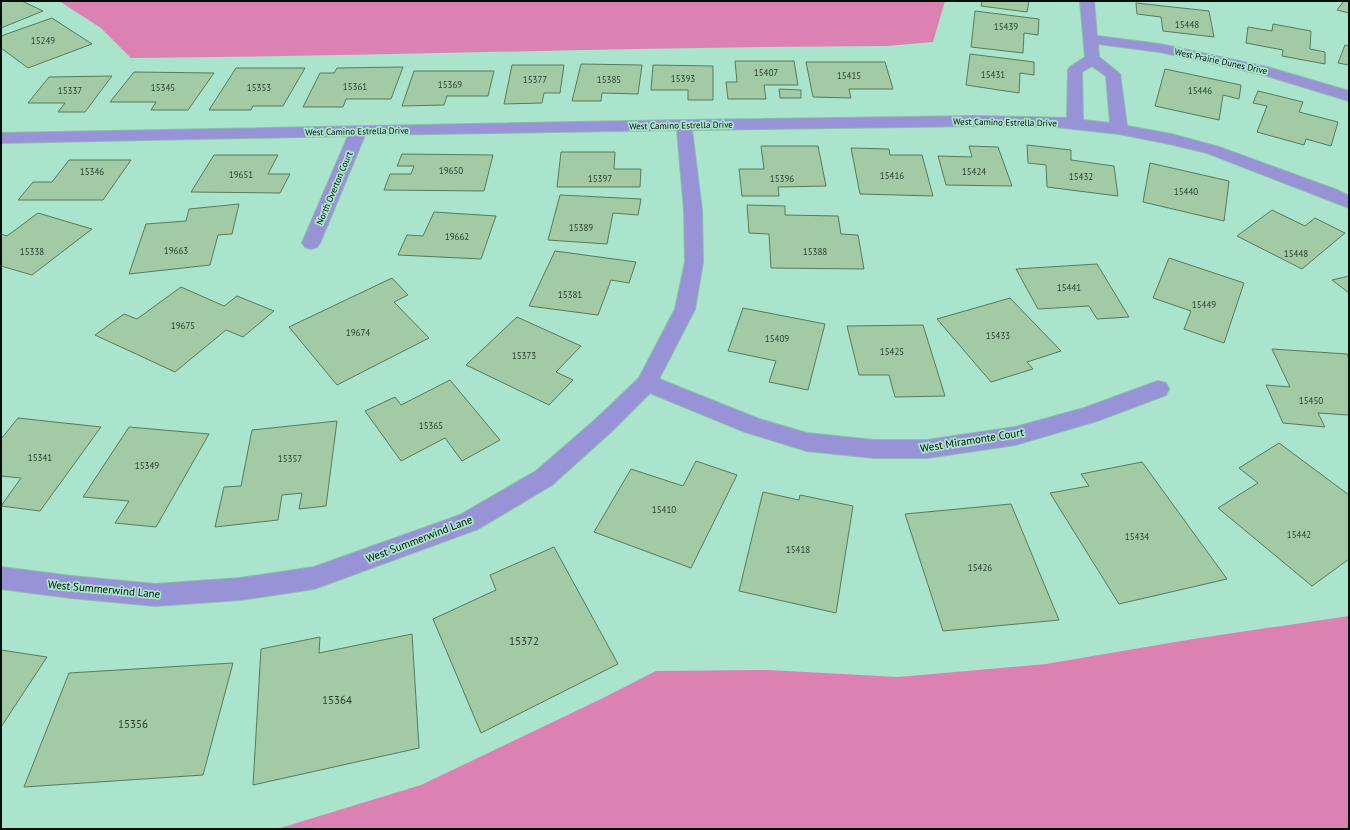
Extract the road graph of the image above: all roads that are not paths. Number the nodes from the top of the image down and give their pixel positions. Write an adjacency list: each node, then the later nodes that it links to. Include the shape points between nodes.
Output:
1 (1087, 1): 2 (street)
2 (1091, 39): 3 (street); 4 (street, West Prairie Dunes Drive, via 1160,48 1267,71)
3 (1092, 59): 5 (street, via 1075,70); 7 (street, via 1113,74)
4 (1349, 96)
5 (1075, 123): 6 (street, West Camino Estrella Drive, via 978,120); 7 (street, West Camino Estrella Drive)
6 (684, 125): 8 (street, West Camino Estrella Drive); 12 (street, West Summerwind Lane, via 693,210 694,262 684,309)
7 (1119, 129): 10 (street, West Camino Estrella Drive, via 1213,150)
8 (358, 132): 9 (street, West Camino Estrella Drive); 11 (street, North Overton Court)
9 (1, 138)
10 (1349, 203)
11 (311, 243)
12 (647, 383): 13 (street, West Miramonte Court, via 753,426 807,442 890,449 927,449 1015,436 1089,415); 14 (street, West Summerwind Lane, via 604,426 544,478 469,522 314,578 240,590 155,595)
13 (1158, 389)
14 (1, 578)

